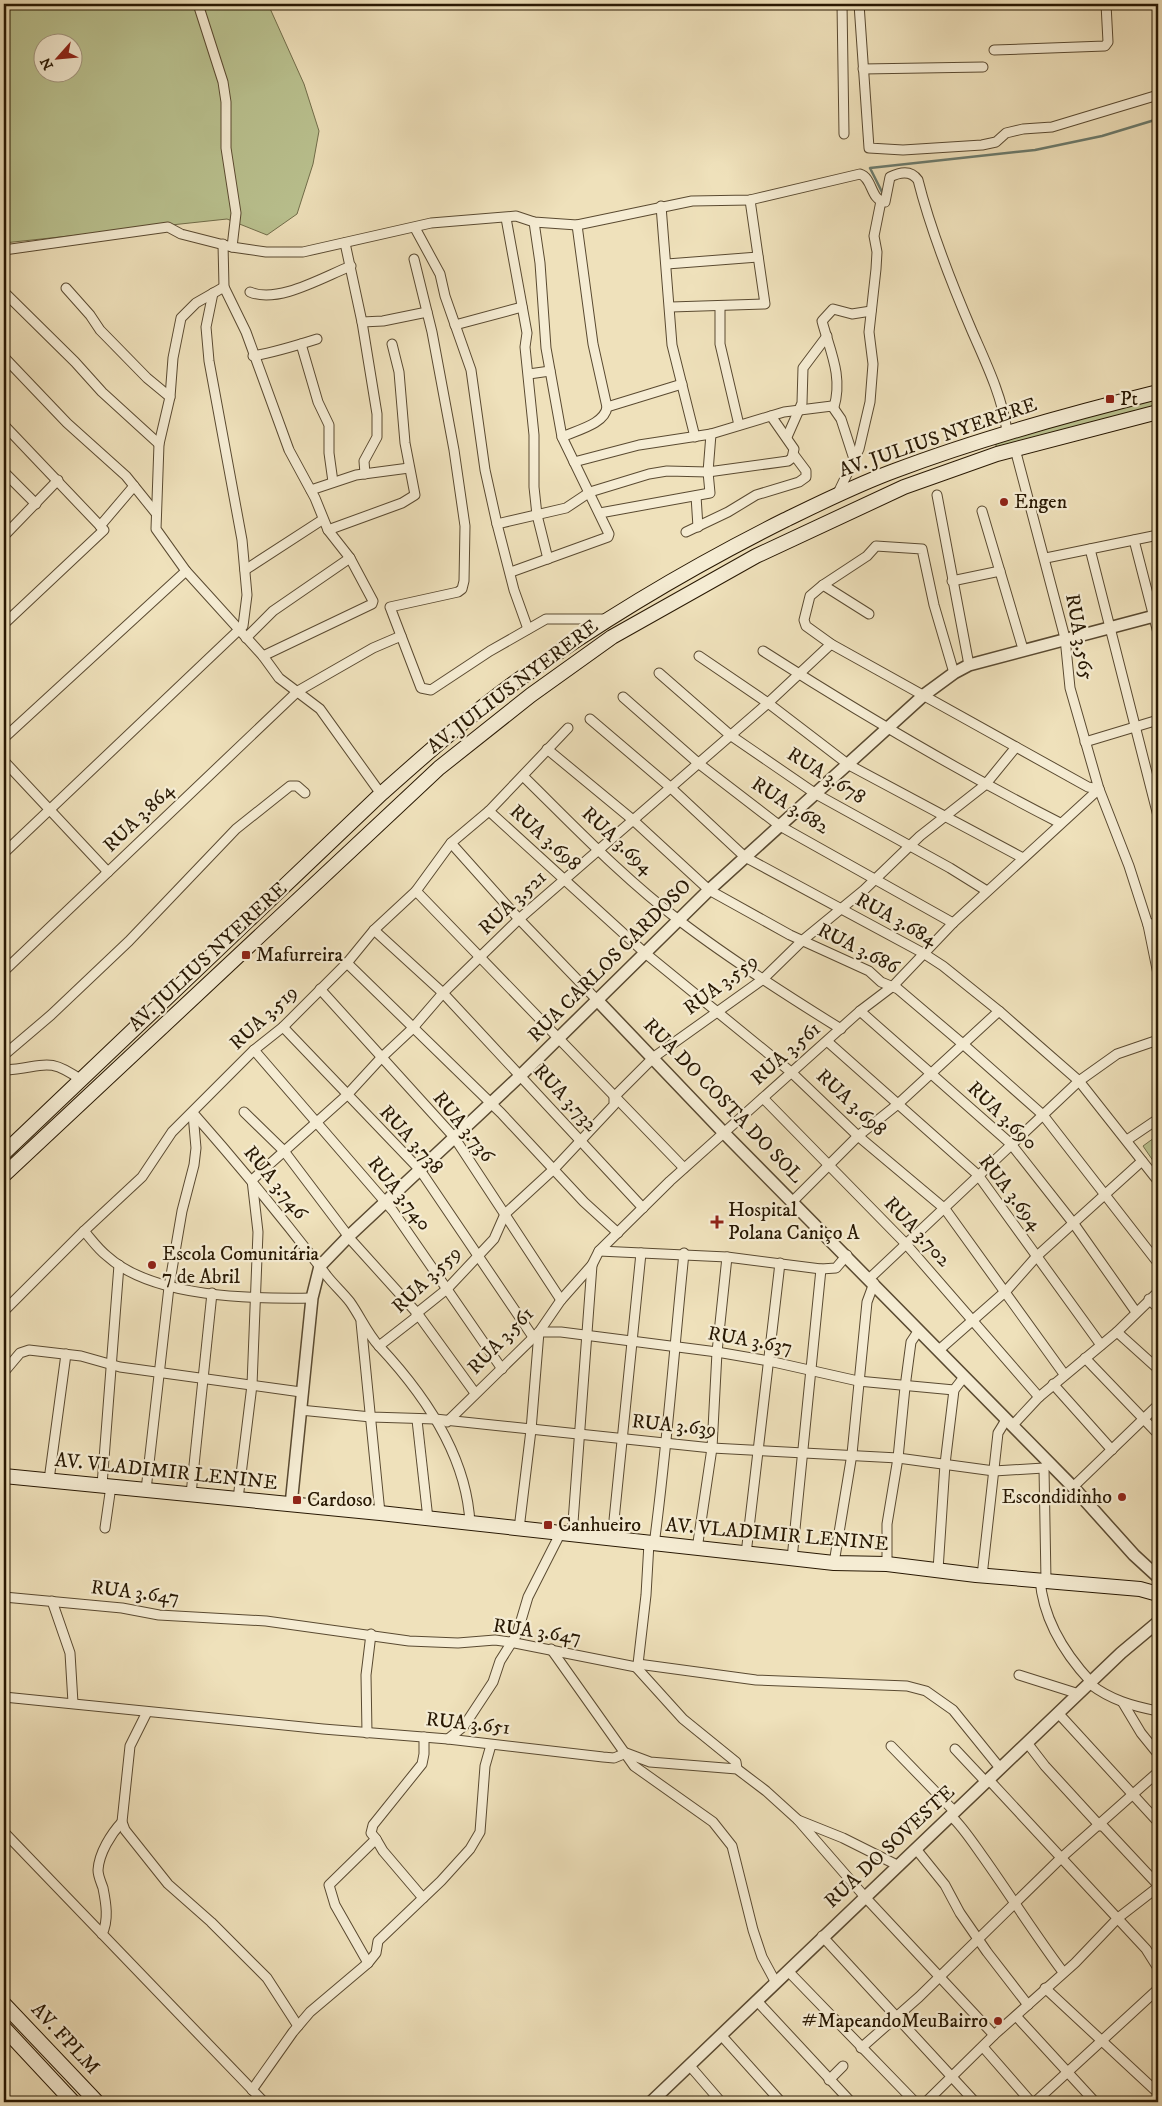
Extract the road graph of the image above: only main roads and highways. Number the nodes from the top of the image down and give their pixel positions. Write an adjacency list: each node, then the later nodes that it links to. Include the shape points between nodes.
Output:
1 (1158, 392): 3 (main road, AV. JULIUS NYERERE)
2 (1158, 412): 4 (main road, AV. JULIUS NYERERE)
3 (990, 436): 4 (main road); 5 (main road, AV. JULIUS NYERERE, via 893,471 746,540 609,619 519,679 380,794)
4 (996, 454): 6 (main road, AV. JULIUS NYERERE, via 922,480 847,512 756,556 612,637 530,695 439,768)
5 (96, 1066): 6 (main road); 7 (main road, AV. JULIUS NYERERE)
6 (108, 1078): 8 (main road, AV. JULIUS NYERERE)
7 (4, 1153)
8 (4, 1175)
9 (4, 1476): 10 (main road, AV. VLADIMIR LENINE, via 380,1513 834,1564 888,1564 982,1576 1140,1589)
10 (1158, 1594)
11 (4, 2004): 14 (main road, AV. FPLM)
12 (4, 2028): 13 (main road, AV. FPLM)
13 (73, 2102)
14 (97, 2102)

